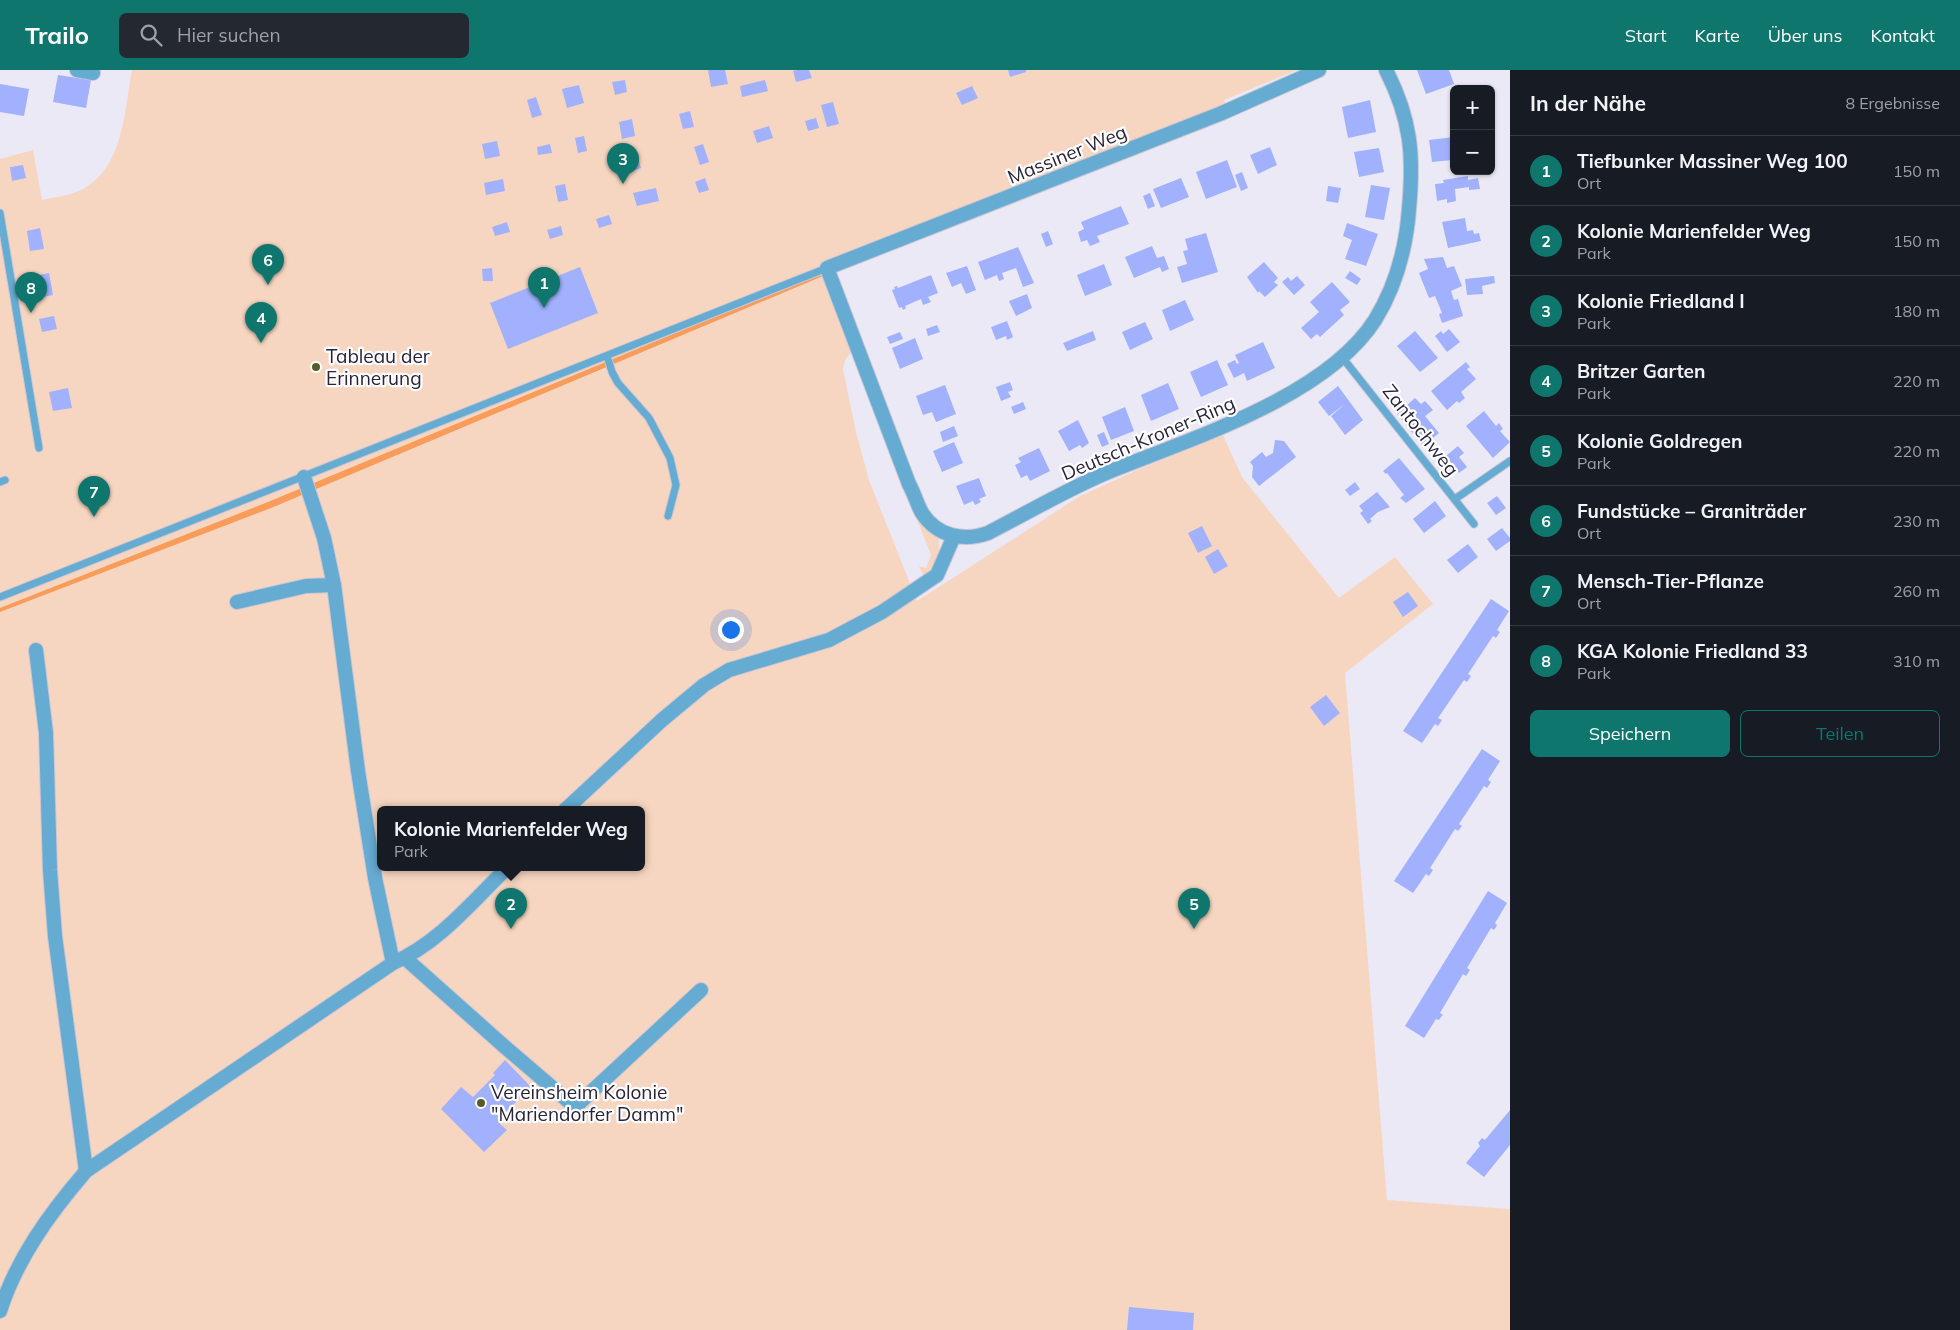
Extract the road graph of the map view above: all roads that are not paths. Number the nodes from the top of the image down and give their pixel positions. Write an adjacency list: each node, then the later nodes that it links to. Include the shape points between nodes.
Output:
1 (77, 70): 4 (street)
2 (1319, 70): 6 (street, Massiner Weg, via 1222,113)
3 (1386, 70): 8 (street, Deutsch-Kroner-Ring, via 1403,108 1410,134 1411,191 1406,238 1398,271 1385,302 1370,327)
4 (93, 73)
5 (0, 213): 9 (lane)
6 (827, 268): 7 (lane); 15 (street, Deutsch-Kroner-Ring, via 921,511 932,525)
7 (607, 356): 11 (lane); 13 (lane, via 618,383 649,418 670,458 676,485)
8 (1342, 357): 12 (lane, Zantochweg); 15 (street, Deutsch-Kroner-Ring, via 1314,379 1255,412 1104,474 988,533 978,537)
9 (39, 448)
10 (1510, 461): 12 (lane)
11 (304, 477): 16 (street, via 324,538); 17 (lane)
12 (1455, 499): 14 (lane, Zantochweg)
13 (668, 516)
14 (1474, 524)
15 (954, 536): 20 (street, via 938,575 882,612 829,640 729,670 704,685)
16 (334, 585): 18 (street, via 306,586); 22 (street, via 375,878)
17 (0, 597)
18 (237, 602)
19 (36, 650): 24 (street, via 46,732 55,936)
20 (568, 806)
21 (504, 871): 22 (street, via 424,946)
22 (399, 960): 23 (street, via 575,1107); 24 (street)
23 (701, 990)
24 (86, 1171): 25 (street, via 61,1200 28,1248)
25 (0, 1311)

